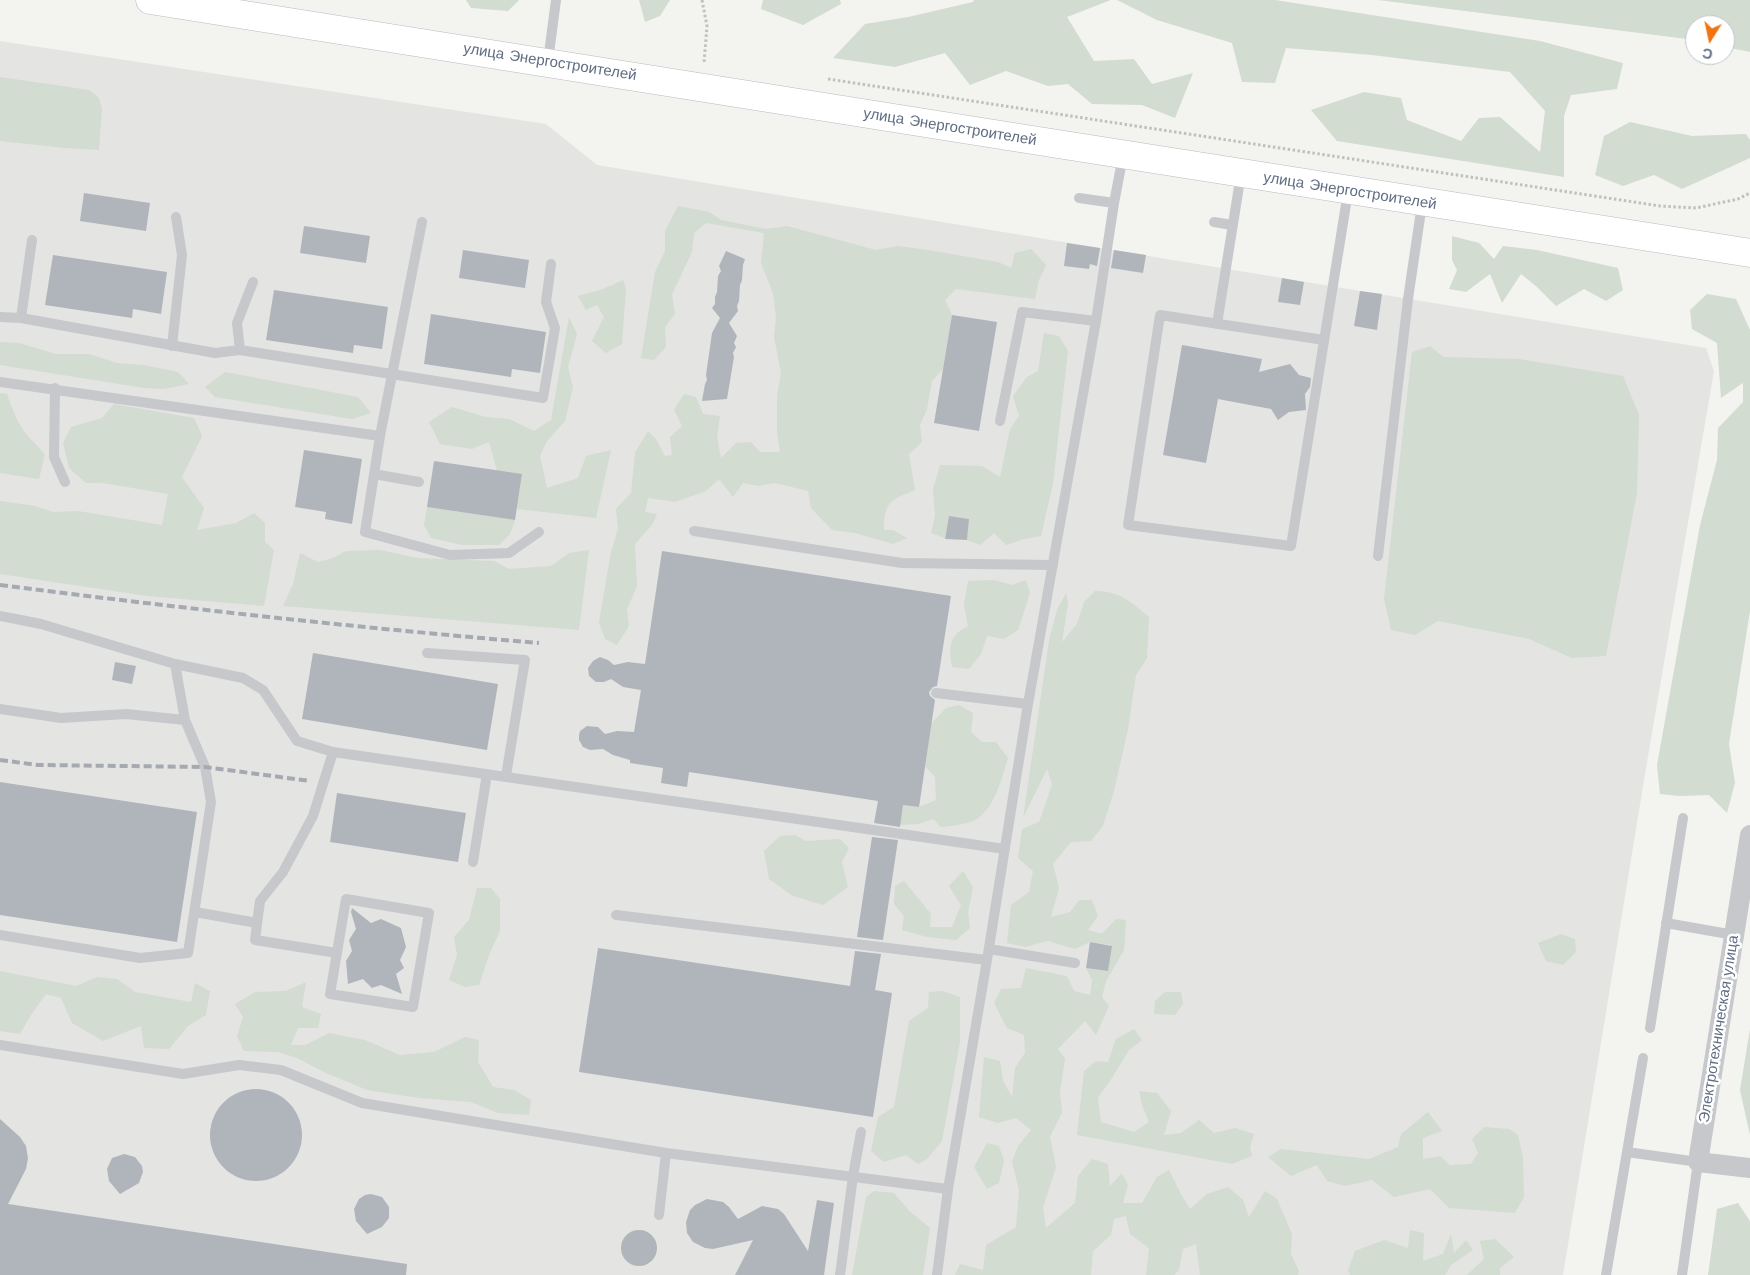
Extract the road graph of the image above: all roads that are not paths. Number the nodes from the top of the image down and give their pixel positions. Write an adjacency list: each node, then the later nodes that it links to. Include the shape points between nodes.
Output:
1 (150, 0): 3 (main road, улица Энергостроителей)
2 (556, 0): 3 (lane)
3 (548, 62): 4 (main road, улица Энергостроителей)
4 (1123, 155): 5 (main road, улица Энергостроителей); 9 (lane)
5 (1241, 173): 6 (main road, улица Энергостроителей); 13 (lane)
6 (1348, 191): 8 (main road, улица Энергостроителей); 22 (lane)
7 (1079, 198): 9 (lane)
8 (1422, 202): 15 (main road, улица Энергостроителей); 35 (lane)
9 (1114, 203): 20 (lane)
10 (176, 217): 23 (lane, via 182,255)
11 (422, 222): 25 (lane)
12 (1214, 222): 13 (lane)
13 (1232, 226): 21 (lane)
14 (32, 240): 19 (lane)
15 (1750, 253)
16 (551, 264): 25 (lane, via 546,302 556,328 543,398)
17 (253, 282): 24 (lane, via 237,323)
18 (0, 317): 19 (lane)
19 (21, 318): 23 (lane)
20 (1096, 321): 28 (lane, via 1022,312); 36 (lane)
21 (1217, 324): 22 (lane); 22 (lane, via 1160,315 1128,525 1291,546)
22 (1324, 340)
23 (172, 346): 24 (lane, via 214,353)
24 (240, 350): 25 (lane)
25 (393, 374): 29 (lane)
26 (0, 382): 27 (lane)
27 (54, 388): 29 (lane); 31 (lane, via 54,457)
28 (1000, 421)
29 (380, 436): 30 (lane)
30 (374, 474): 32 (lane); 34 (lane, via 365,532 450,555 509,552)
31 (65, 482)
32 (419, 482)
33 (694, 531): 36 (lane, via 902,563)
34 (539, 532)
35 (1378, 556)
36 (1053, 565): 41 (lane)
37 (0, 616): 39 (lane, via 40,624)
38 (427, 653): 46 (lane, via 525,660)
39 (175, 664): 43 (lane); 44 (lane, via 243,678 263,690 297,741)
40 (936, 693): 41 (lane)
41 (1028, 704): 49 (lane)
42 (0, 709): 43 (lane, via 61,718 126,714)
43 (185, 720): 51 (lane, via 205,767 211,802)
44 (334, 752): 45 (lane); 53 (lane, via 313,816 283,872 260,901)
45 (487, 774): 46 (lane); 50 (lane)
46 (506, 776): 49 (lane)
47 (1682, 818): 54 (lane)
48 (1750, 835): 56 (street, Электротехническая улица)
49 (1005, 849): 57 (lane)
50 (473, 862)
51 (195, 912): 53 (lane); 55 (lane, via 188,954 140,958)
52 (616, 915): 59 (lane)
53 (257, 923): 58 (lane, via 255,940)
54 (1666, 923): 56 (lane); 61 (lane)
55 (0, 935)
56 (1734, 935): 67 (street, Электротехническая улица)
57 (989, 949): 59 (lane); 60 (lane)
58 (337, 953): 58 (lane, via 346,899 429,913 413,1007 330,994)
59 (987, 960): 70 (lane)
60 (1075, 963)
61 (1650, 1028)
62 (0, 1045): 66 (lane, via 182,1074 240,1066 281,1070 362,1103)
63 (1643, 1058): 65 (lane)
64 (861, 1132): 69 (lane)
65 (1627, 1152): 67 (lane); 74 (lane)
66 (666, 1153): 69 (lane); 71 (lane)
67 (1698, 1162): 68 (street); 75 (lane)
68 (1750, 1168)
69 (853, 1176): 70 (lane); 72 (lane)
70 (948, 1189): 73 (lane)
71 (659, 1215)
72 (840, 1275)
73 (937, 1275)
74 (1606, 1275)
75 (1682, 1275)

